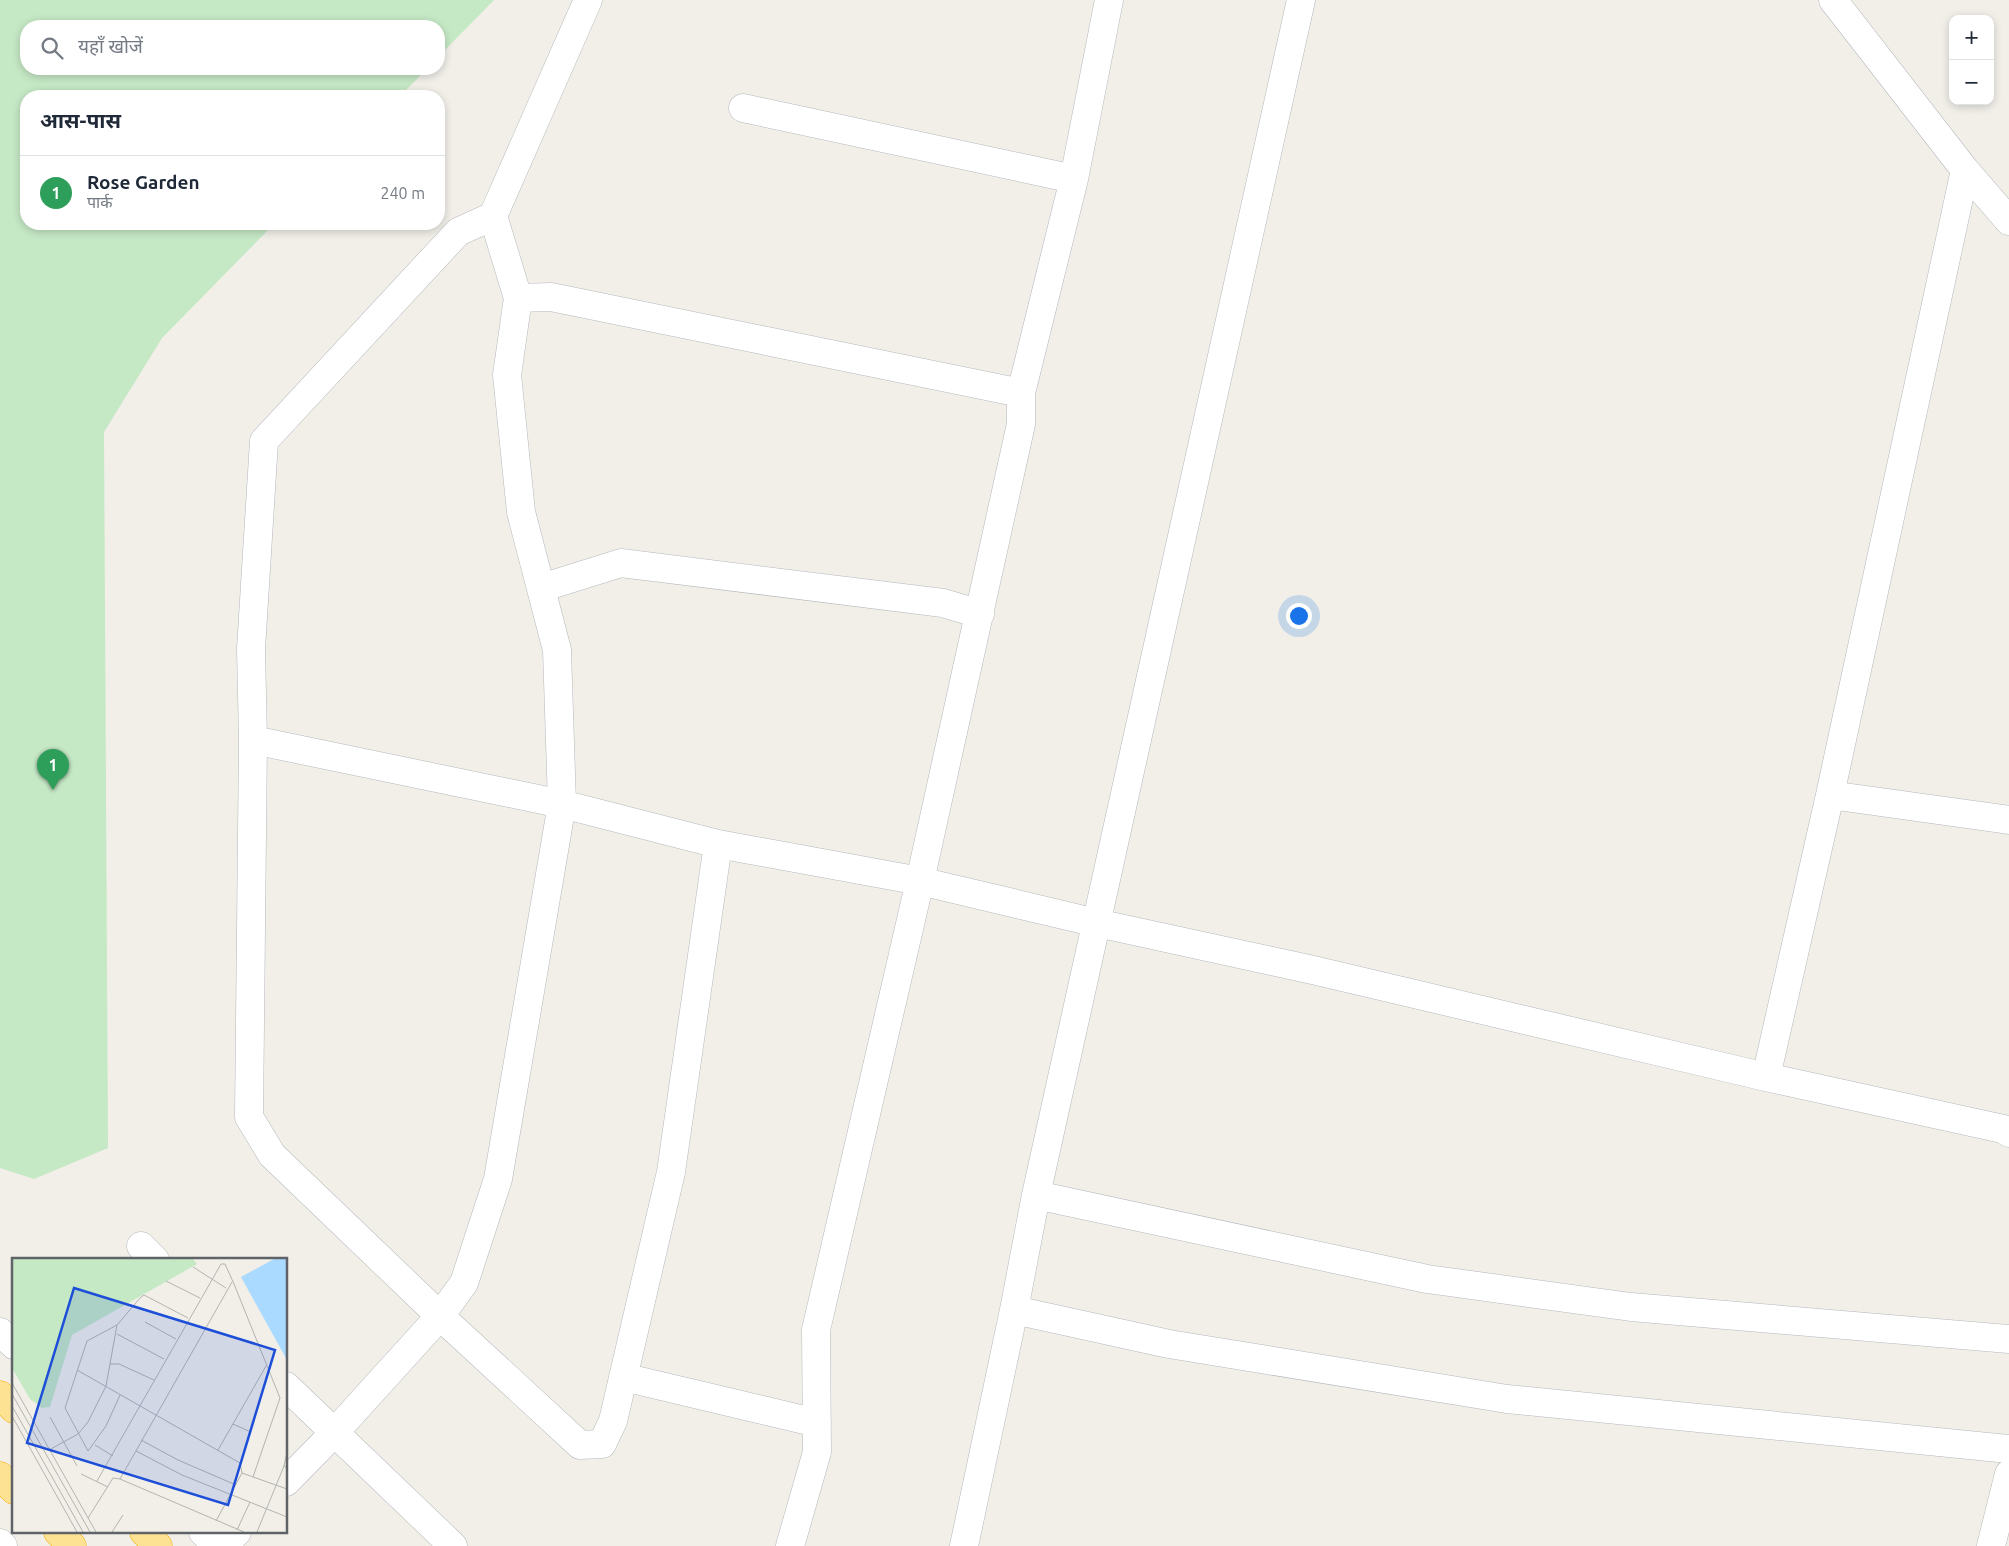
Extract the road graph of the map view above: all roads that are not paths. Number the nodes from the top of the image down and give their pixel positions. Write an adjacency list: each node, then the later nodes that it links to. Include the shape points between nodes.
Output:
1 (588, 0): 8 (street)
2 (1109, 0): 7 (street)
3 (1301, 0): 20 (street)
4 (1833, 0): 6 (street)
5 (743, 108): 7 (street)
6 (1965, 170): 9 (street); 15 (street)
7 (1074, 179): 11 (street)
8 (493, 216): 10 (street); 14 (street, via 458,232 264,441 250,649)
9 (2009, 221)
10 (518, 298): 11 (street, via 551,297); 12 (street, via 507,375 521,512)
11 (1020, 393): 13 (street, via 1022,424)
12 (541, 588): 13 (street, via 622,563 942,603); 16 (street, via 557,650)
13 (980, 614): 19 (street)
14 (253, 740): 16 (street); 25 (street, via 249,1117 272,1155)
15 (1830, 795): 17 (street); 21 (street)
16 (562, 804): 18 (street); 25 (street, via 498,1179 464,1283)
17 (2009, 820)
18 (718, 844): 19 (street); 29 (street, via 671,1172)
19 (920, 881): 20 (street); 33 (street, via 816,1330)
20 (1097, 922): 21 (street); 23 (street)
21 (1766, 1077): 22 (street)
22 (2009, 1133)
23 (1036, 1195): 24 (street); 27 (street, via 1427,1279 1631,1307)
24 (1014, 1310): 35 (street, via 1169,1344 1507,1399); 52 (street)
25 (440, 1316): 29 (street, via 580,1445 602,1444 613,1421); 34 (street)
26 (0, 1332): 28 (street)
27 (2009, 1339)
28 (12, 1343)
29 (623, 1377): 33 (street)
30 (288, 1388): 34 (street)
31 (0, 1395): 32 (highway)
32 (12, 1406)
33 (817, 1423): 51 (street, via 817,1452)
34 (334, 1433): 38 (street); 50 (street)
35 (2009, 1449)
36 (2009, 1474): 53 (street)
37 (0, 1476): 39 (highway)
38 (288, 1480)
39 (12, 1488)
40 (60, 1534): 46 (highway)
41 (146, 1534): 47 (highway)
42 (205, 1534): 48 (street)
43 (235, 1534): 49 (street)
44 (0, 1543): 45 (street)
45 (3, 1546)
46 (72, 1546)
47 (158, 1546)
48 (217, 1546)
49 (224, 1546)
50 (453, 1546)
51 (790, 1546)
52 (964, 1546)
53 (1991, 1546)

